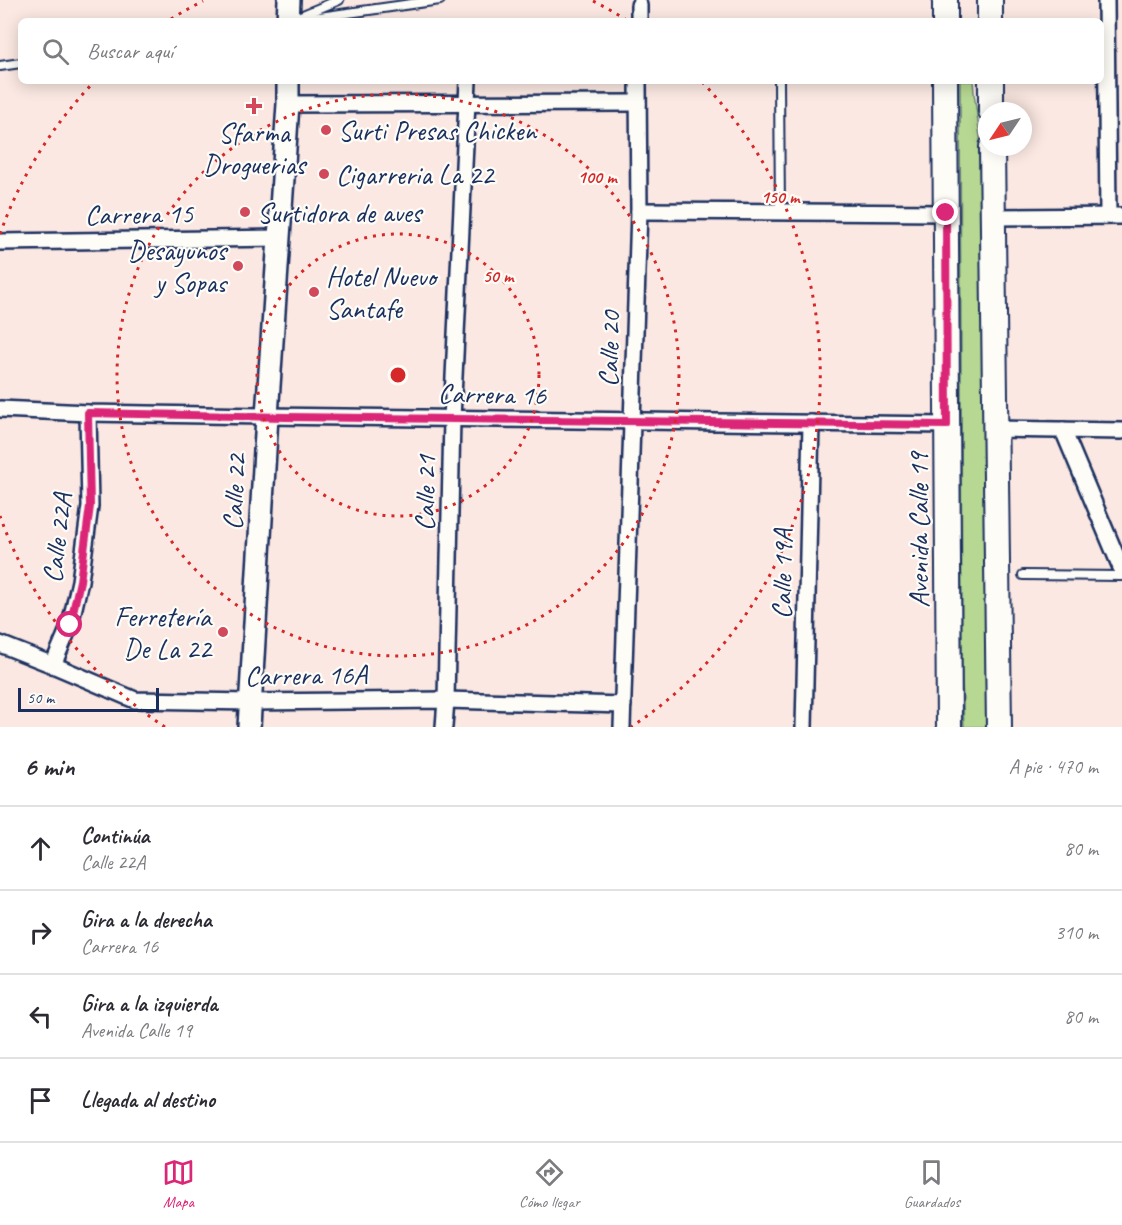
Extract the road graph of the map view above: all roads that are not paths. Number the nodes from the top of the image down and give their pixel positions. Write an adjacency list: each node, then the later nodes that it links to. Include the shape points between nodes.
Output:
1 (289, 0): 8 (street)
2 (339, 0): 9 (lane)
3 (440, 0): 10 (lane)
4 (945, 0): 12 (main road)
5 (990, 0): 13 (main road)
6 (1106, 0): 30 (street)
7 (639, 5): 11 (street)
8 (289, 18)
9 (296, 18)
10 (311, 18)
11 (639, 18)
12 (945, 18)
13 (990, 18)
14 (18, 63): 15 (lane)
15 (0, 66)
16 (288, 84): 24 (street, Calle 22)
17 (468, 84): 25 (street, Calle 21)
18 (638, 84): 23 (street, Calle 20)
19 (779, 84): 28 (lane)
20 (945, 84): 29 (main road, Avenida Calle 19)
21 (991, 84): 22 (main road)
22 (991, 102)
23 (638, 103): 25 (street); 27 (street, Calle 20)
24 (288, 104): 25 (street, via 327,99); 32 (street, Calle 22)
25 (466, 104): 37 (street, Calle 21)
26 (992, 156): 31 (main road)
27 (639, 211): 28 (street); 38 (street, Calle 20)
28 (780, 212): 29 (street)
29 (946, 213): 40 (main road, Avenida Calle 19)
30 (1115, 216): 31 (street)
31 (993, 217): 41 (main road)
32 (279, 238): 33 (street, Carrera 15); 36 (street, Calle 22)
33 (0, 242)
34 (0, 409): 35 (street, Carrera 16)
35 (88, 413): 36 (street, Carrera 16); 48 (street, Calle 22A, via 90,506 70,625)
36 (267, 416): 37 (street, Carrera 16); 50 (street, Calle 22)
37 (452, 419): 38 (street, Carrera 16); 49 (street, Calle 21)
38 (633, 421): 39 (street, Carrera 16); 51 (street, Calle 20)
39 (811, 423): 40 (street, Carrera 16); 55 (street, Calle 19A)
40 (947, 425): 56 (main road, Avenida Calle 19)
41 (995, 429): 42 (street); 57 (main road)
42 (1063, 430): 43 (street); 44 (street)
43 (1122, 431)
44 (1122, 570)
45 (1023, 575): 46 (lane)
46 (1122, 576)
47 (0, 644): 48 (street, Carrera 16A)
48 (53, 665): 50 (street, Carrera 16A, via 135,700)
49 (446, 700): 50 (street, Carrera 16A); 51 (street, Carrera 16A); 53 (street, Calle 21)
50 (251, 702): 52 (street, Calle 22)
51 (623, 705): 54 (street, Calle 20)
52 (249, 727)
53 (444, 727)
54 (622, 727)
55 (804, 727)
56 (949, 727)
57 (999, 727)

